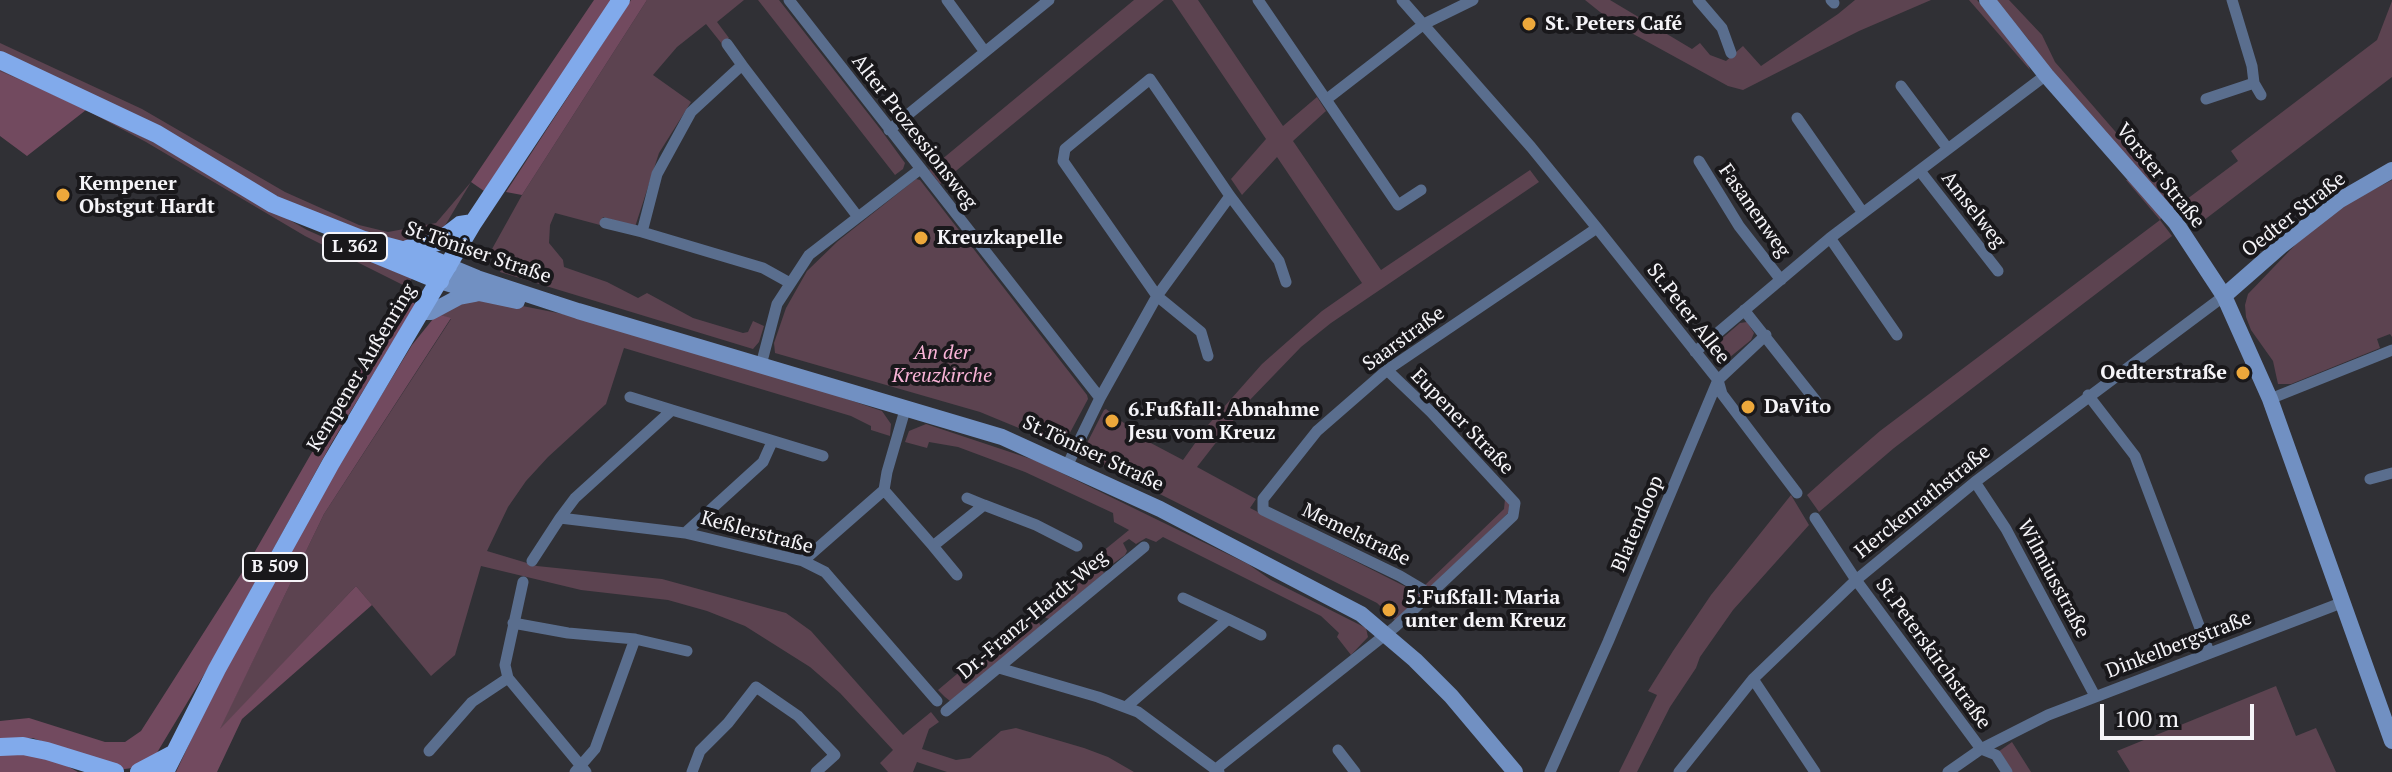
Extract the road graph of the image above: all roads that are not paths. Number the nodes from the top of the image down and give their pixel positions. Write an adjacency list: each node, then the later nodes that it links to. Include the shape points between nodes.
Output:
1 (621, 0): 35 (main road, Kempener Außenring / B 509)
2 (789, 0): 24 (street, Alter Prozessionsweg)
3 (947, 0): 13 (street)
4 (1049, 0): 13 (street)
5 (1258, 0): 21 (street)
6 (1402, 0): 11 (street, St.Peter Allee)
7 (1473, 0): 11 (street)
8 (1698, 0): 14 (street, via 1722,28)
9 (1987, 0): 17 (main road, Vorster Straße)
10 (2232, 0): 18 (street)
11 (1424, 24): 21 (street); 37 (street, St.Peter Allee)
12 (727, 44): 16 (street)
13 (985, 52): 24 (street)
14 (1731, 53)
15 (0, 60): 32 (main road, St.Töniser Straße / L 362, via 157,134)
16 (742, 65): 34 (street); 38 (street, via 691,112 657,174)
17 (2046, 75): 25 (street); 48 (main road, Vorster Straße, via 2176,223)
18 (2254, 83): 20 (street); 22 (street)
19 (1901, 86): 25 (street)
20 (2261, 95)
21 (1327, 99): 30 (street, via 1398,205)
22 (2206, 99)
23 (1797, 118): 33 (street)
24 (889, 130): 27 (street, Alter Prozessionsweg)
25 (1948, 149): 29 (street)
26 (1699, 161): 43 (street, Fasanenweg)
27 (919, 170): 34 (street); 62 (street, Alter Prozessionsweg)
28 (2392, 170): 48 (main road, Oedter Straße, via 2340,200)
29 (1920, 171): 33 (street); 41 (street, Amselweg)
30 (1421, 190)
31 (1230, 196): 44 (street, via 1279,261); 47 (street); 47 (street, via 1150,79 1065,149 1063,161)
32 (273, 204): 40 (main road, St.Töniser Straße / L 362); 42 (main road, St.Töniser Straße / L 362, via 300,222)
33 (1863, 213): 39 (street)
34 (858, 217): 45 (street, via 809,255)
35 (473, 223): 40 (main road, via 460,225 438,242); 42 (main road, Kempener Außenring / B 509)
36 (605, 223): 38 (street)
37 (1597, 228): 55 (street, St.Peter Allee); 58 (street, Saarstraße)
38 (642, 232): 45 (street, via 763,268)
39 (1830, 238): 43 (street); 53 (street)
40 (403, 250): 42 (main road, St.Töniser Straße / L 362)
41 (1998, 271)
42 (444, 274): 46 (main road, St.Töniser Straße); 50 (main road, St.Töniser Straße, via 477,278); 51 (main road, Kempener Außenring / B 509)
43 (1781, 280): 49 (street)
44 (1286, 282)
45 (790, 283): 57 (street, via 777,304)
46 (479, 293): 50 (main road, St.Töniser Straße); 51 (main road)
47 (1157, 296): 56 (street, via 1201,332); 62 (street)
48 (2224, 296): 60 (street, Herckenrathstraße); 63 (main road, Vorster Straße)
49 (1744, 310): 52 (street); 55 (street)
50 (578, 311): 57 (main road, St.Töniser Straße)
51 (421, 312): 110 (main road, Kempener Außenring / B 509, via 331,463)
52 (1766, 335): 59 (street, Blatendoop); 64 (street)
53 (1897, 335)
54 (2392, 350): 63 (street)
55 (1695, 352): 59 (street, St.Peter Allee)
56 (1208, 356)
57 (761, 365): 66 (main road, St.Töniser Straße)
58 (1387, 370): 77 (street, Saarstraße, via 1317,431 1263,499); 89 (street, Eupener Straße, via 1515,503 1513,516)
59 (1718, 380): 74 (street, St.Peter Allee, via 1722,394); 121 (street, Blatendoop)
60 (2088, 395): 72 (street, Herckenrathstraße); 98 (street, via 2135,456)
61 (630, 397): 65 (street)
62 (1100, 398): 69 (street)
63 (2270, 399): 91 (main road, Vorster Straße)
64 (1816, 401)
65 (672, 410): 67 (street); 78 (street)
66 (905, 410): 69 (main road, St.Töniser Straße, via 1002,437); 73 (street)
67 (772, 442): 68 (street); 80 (street, via 763,462)
68 (823, 456)
69 (1067, 466): 94 (main road, St.Töniser Straße, via 1361,614)
70 (2392, 473): 71 (street)
71 (2370, 479)
72 (1975, 482): 87 (street, Herckenrathstraße); 102 (street, Wilmiusstraße, via 2006,529)
73 (884, 490): 81 (street); 85 (street)
74 (1797, 493)
75 (967, 498): 76 (street)
76 (984, 505): 81 (street); 82 (street)
77 (1263, 510): 89 (street, Memelstraße)
78 (560, 518): 80 (street, Keßlerstraße); 84 (street)
79 (1815, 518): 87 (street)
80 (685, 533): 85 (street, Keßlerstraße)
81 (933, 546): 86 (street)
82 (1077, 546)
83 (1144, 547): 99 (street, Dr.-Franz-Hardt-Weg)
84 (532, 561)
85 (803, 561): 103 (street, Keßlerstraße, via 825,572)
86 (957, 575)
87 (1856, 580): 101 (street, Herckenrathstraße); 107 (street, St.Peterskirchstraße)
88 (523, 582): 93 (street)
89 (1432, 595): 94 (street, Eupener Straße)
90 (1183, 598): 92 (street)
91 (2341, 603): 98 (street, Dinkelbergstraße); 105 (main road, Vorster Straße)
92 (1228, 619): 95 (street); 104 (street)
93 (513, 623): 96 (street); 100 (street, via 505,665)
94 (1386, 633): 113 (street, Eupener Straße); 120 (main road, St.Töniser Straße, via 1451,696)
95 (1261, 635)
96 (635, 639): 97 (street); 112 (street, via 595,749)
97 (687, 651)
98 (2209, 652): 102 (street, Dinkelbergstraße)
99 (999, 668): 103 (street, Dr.-Franz-Hardt-Weg); 104 (street)
100 (508, 678): 109 (street, via 472,702); 112 (street)
101 (1753, 679): 122 (street, Herckenrathstraße); 123 (street)
102 (2095, 696): 107 (street, Dinkelbergstraße)
103 (942, 706)
104 (1126, 707): 113 (street)
105 (2392, 741)
106 (0, 747): 111 (main road, via 23,746)
107 (1981, 749): 124 (street, Dinkelbergstraße); 125 (street, St.Peterskirchstraße, via 1996,755)
108 (1338, 750): 119 (street)
109 (429, 751)
110 (173, 754): 115 (main road); 116 (main road, Kempener Außenring / B 509)
111 (85, 767): 114 (main road)
112 (581, 770)
113 (1218, 771)
114 (115, 772)
115 (139, 772)
116 (165, 772)
117 (692, 772): 118 (street, via 700,751 756,687 798,716 835,755)
118 (816, 772)
119 (1355, 772)
120 (1515, 772)
121 (1550, 772)
122 (1679, 772)
123 (1815, 772)
124 (1948, 772)
125 (2007, 772)

